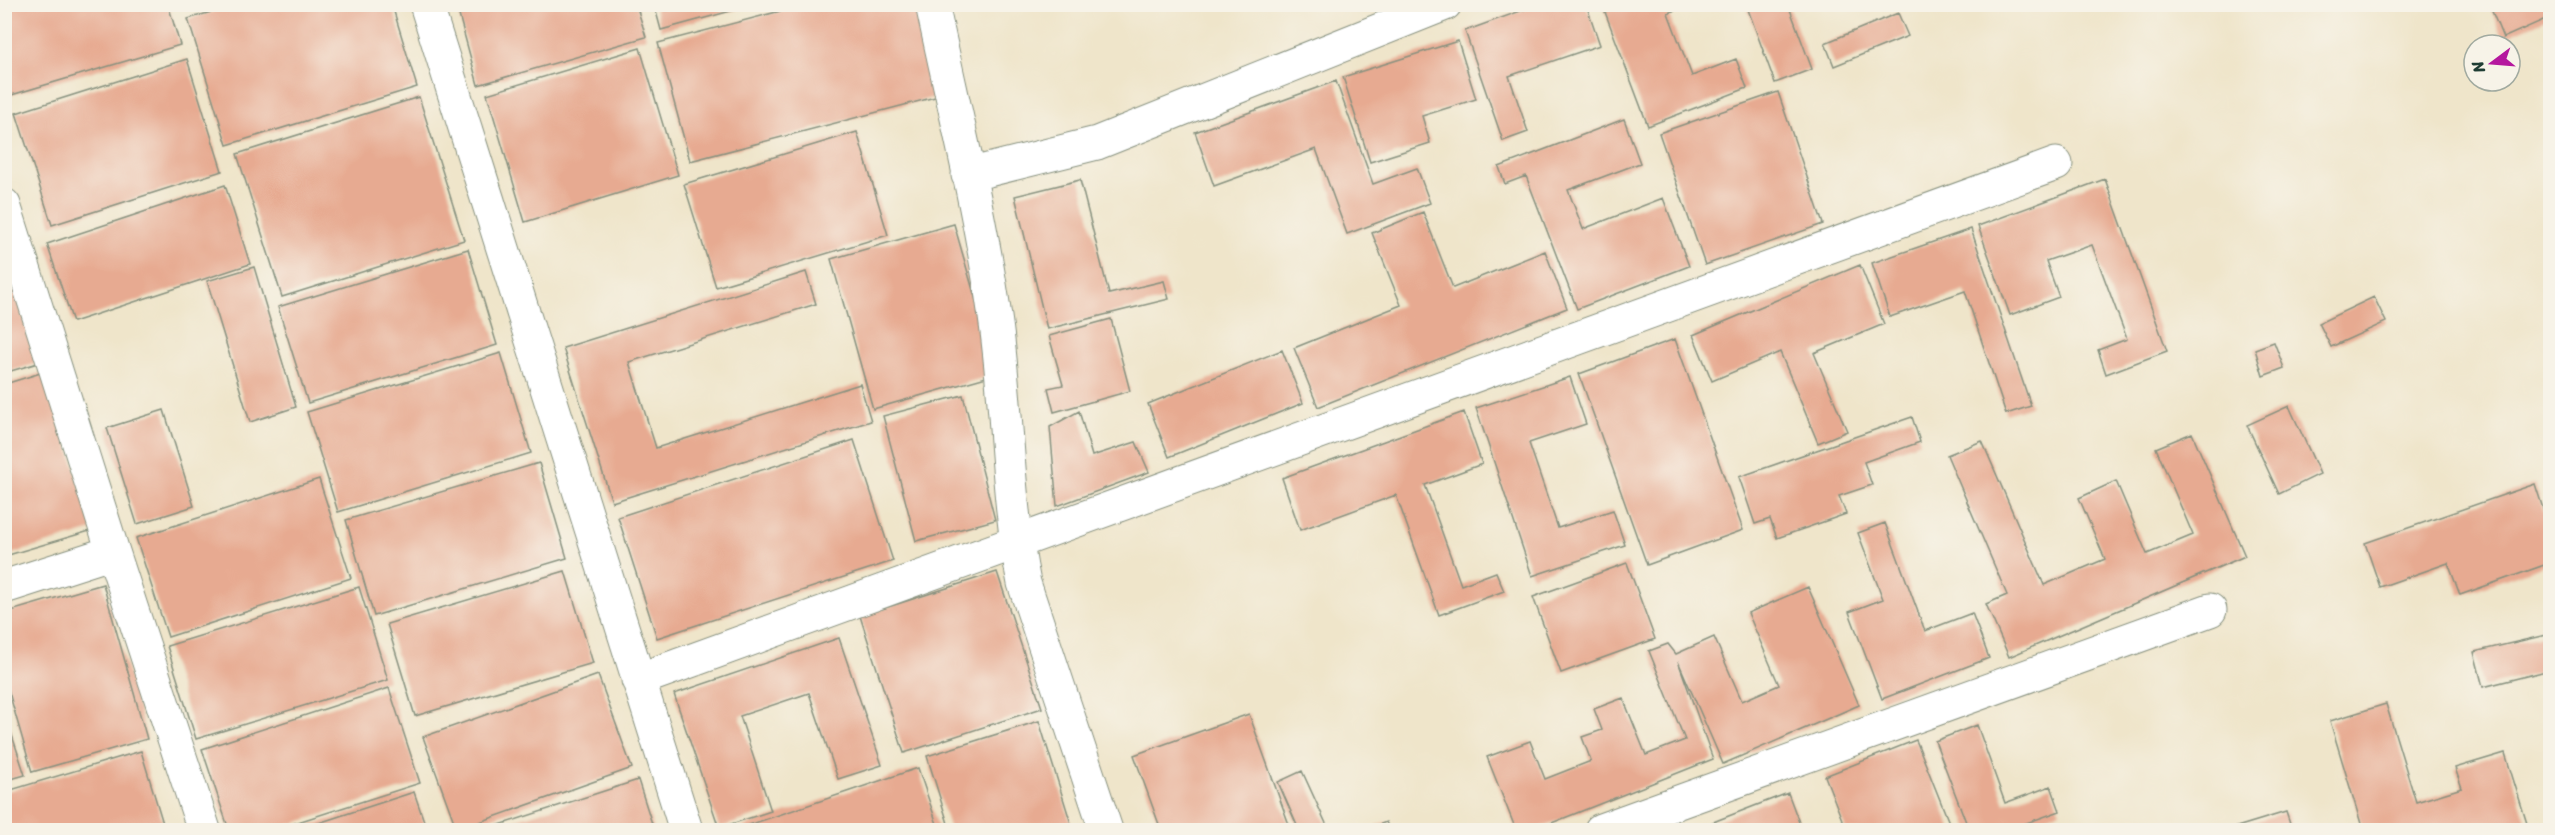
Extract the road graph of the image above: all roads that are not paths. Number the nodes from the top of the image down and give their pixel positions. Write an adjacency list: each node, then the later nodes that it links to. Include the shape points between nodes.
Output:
1 (426, 4): 11 (street)
2 (932, 4): 5 (street)
3 (1445, 4): 5 (street, via 1098,143)
4 (2056, 164): 7 (street)
5 (968, 175): 7 (street, via 995,315)
6 (4, 205): 8 (street)
7 (1015, 541): 11 (street); 14 (street, via 1024,583)
8 (113, 552): 9 (street); 12 (street)
9 (4, 587)
10 (2210, 610): 15 (street)
11 (638, 680): 13 (street)
12 (204, 831)
13 (686, 831)
14 (1106, 831)
15 (1601, 831)

